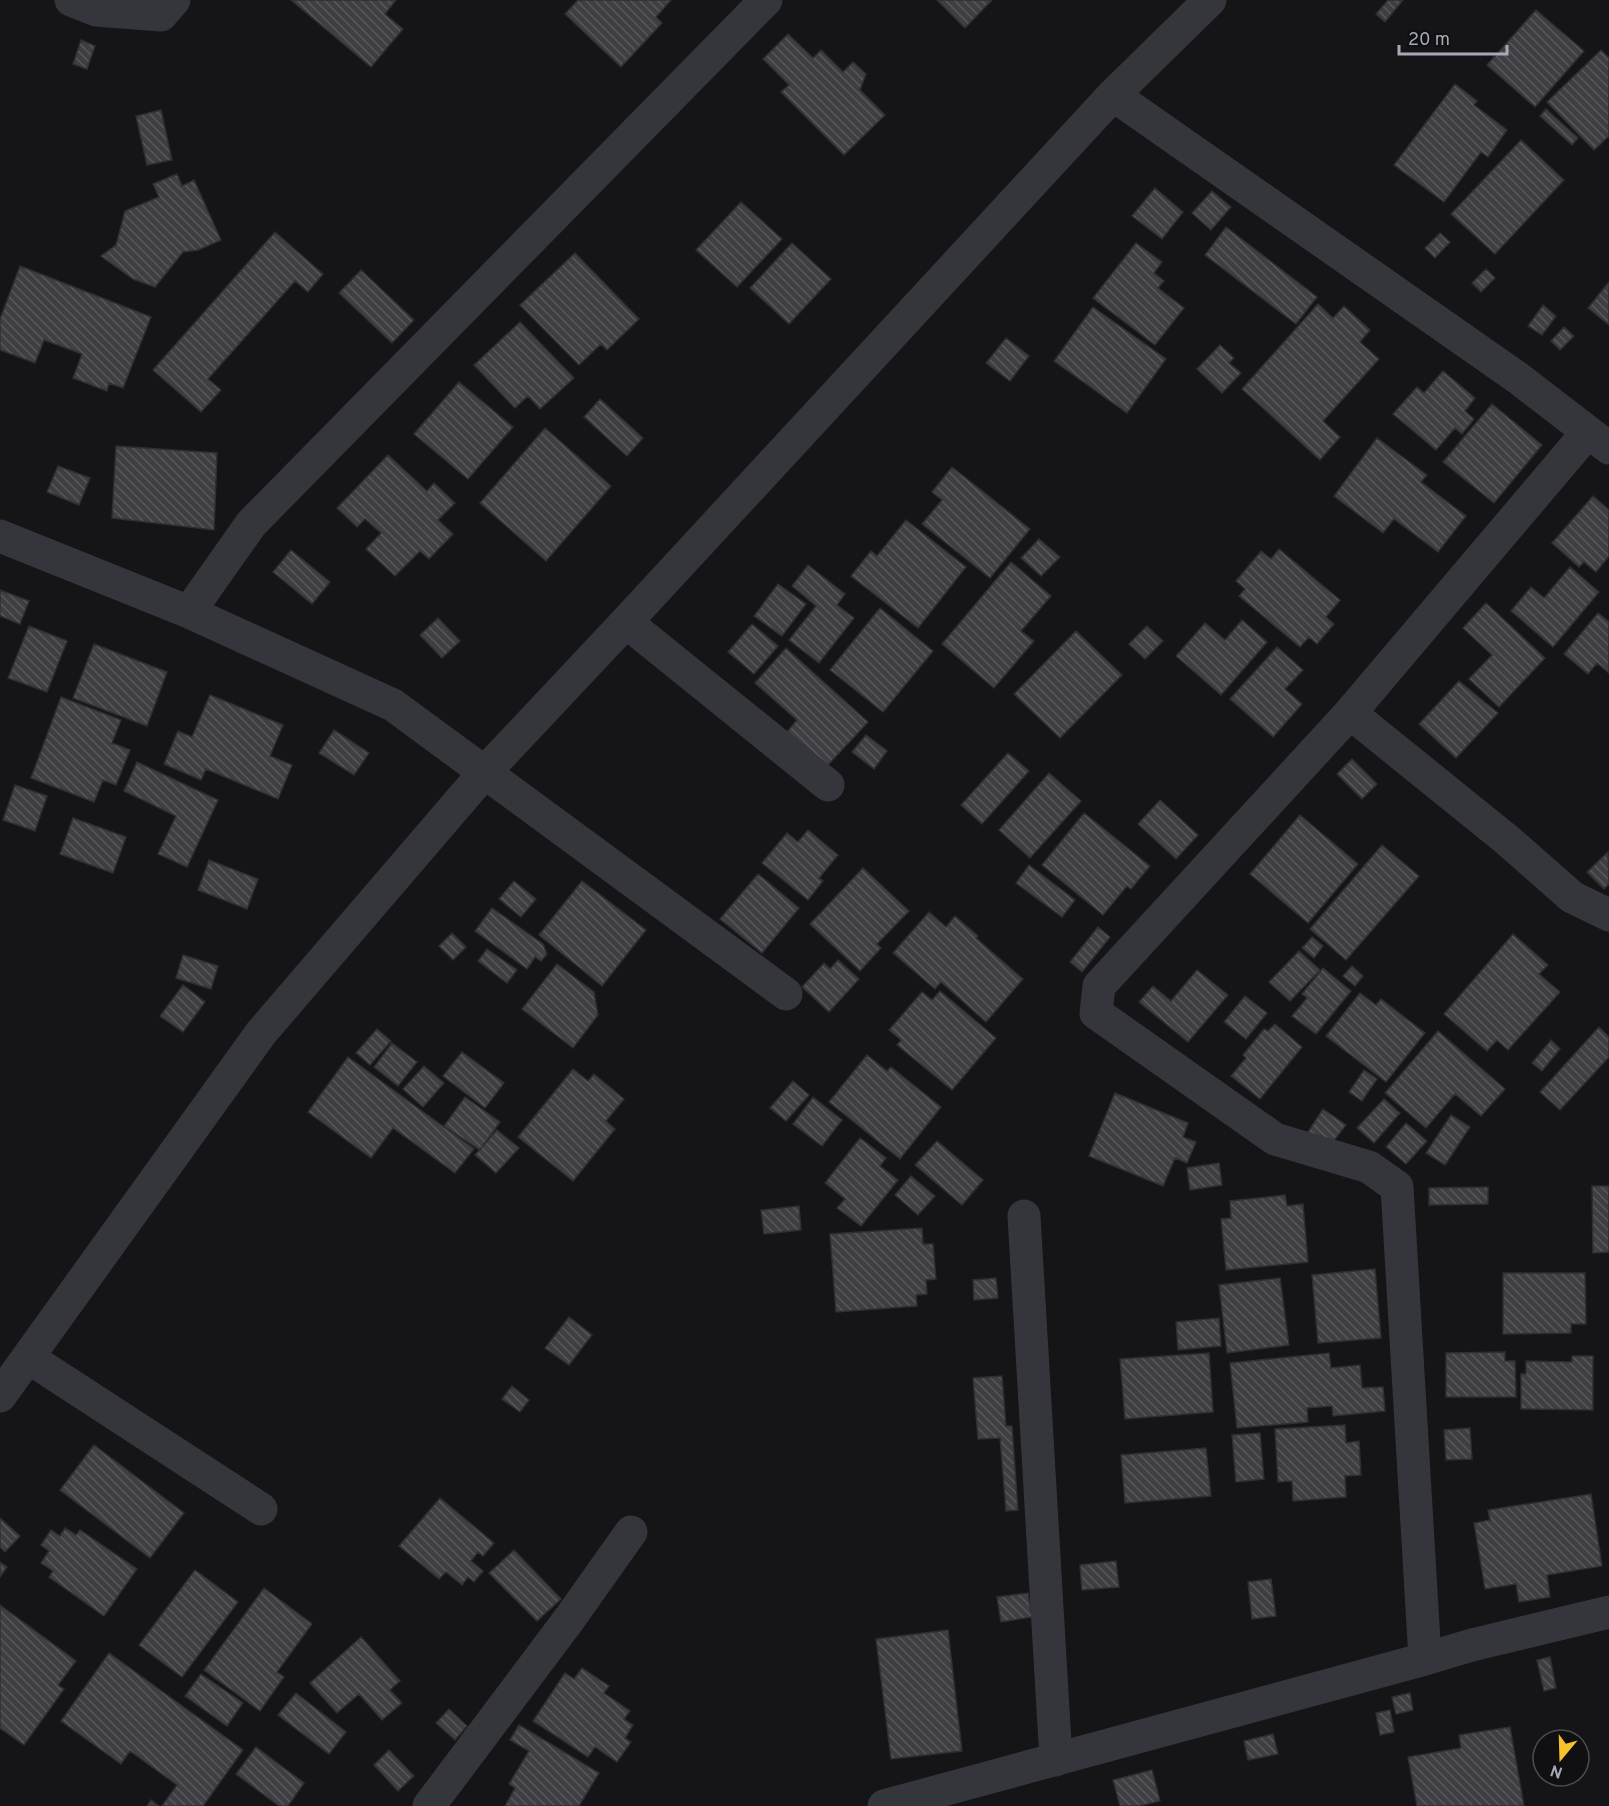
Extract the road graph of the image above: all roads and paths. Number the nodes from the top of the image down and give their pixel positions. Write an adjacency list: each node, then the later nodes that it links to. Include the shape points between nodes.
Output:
1 (71, 0): 2 (street, via 96,10 161,15)
2 (174, 0)
3 (766, 0): 8 (street, via 251,524)
4 (1210, 0): 5 (street)
5 (1113, 94): 6 (street, via 1518,378); 9 (street)
6 (1598, 440): 10 (street)
7 (0, 536): 8 (street)
8 (189, 612): 11 (street, via 393,705)
9 (626, 622): 11 (street); 12 (street)
10 (1350, 713): 13 (street, via 1572,897); 21 (street, via 1099,986 1096,1013 1275,1139 1370,1167 1397,1187)
11 (484, 772): 14 (street); 16 (street, via 261,1033)
12 (828, 784)
13 (1609, 915)
14 (786, 994)
15 (1024, 1216): 22 (street)
16 (29, 1358): 17 (street); 18 (street)
17 (0, 1396)
18 (261, 1509)
19 (631, 1532): 23 (street)
20 (1609, 1612): 21 (street)
21 (1425, 1659): 22 (street)
22 (1056, 1760): 24 (street)
23 (429, 1806)
24 (884, 1806)

